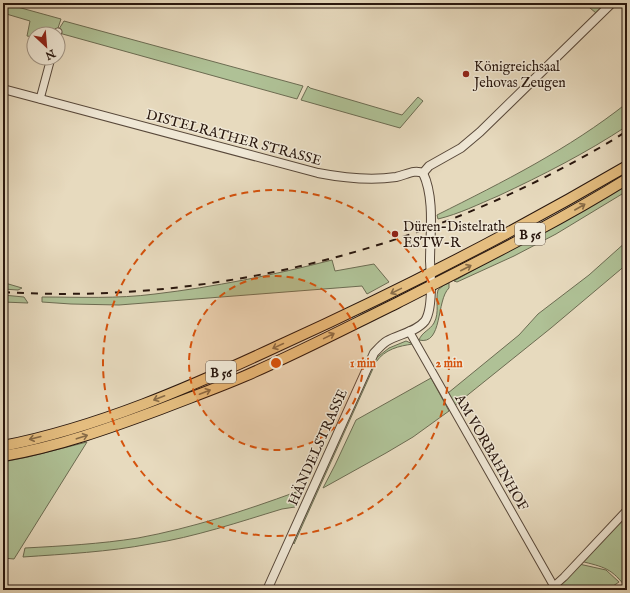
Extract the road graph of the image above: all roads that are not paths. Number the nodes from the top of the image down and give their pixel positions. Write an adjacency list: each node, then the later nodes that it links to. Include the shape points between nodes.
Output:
1 (612, 3): 6 (street, via 480,132 461,148 429,166)
2 (49, 66): 4 (street)
3 (3, 89): 4 (street, DISTELRATHER STRASSE)
4 (40, 99): 6 (street, DISTELRATHER STRASSE, via 332,176 380,179 419,171)
5 (627, 166): 8 (main road, B 56)
6 (423, 173): 8 (street, HÄNDELSTRASSE, via 427,180 430,202)
7 (627, 179): 9 (main road, B 56, one-way to 7, via 581,207)
8 (431, 274): 9 (street, HÄNDELSTRASSE); 11 (main road, B 56, one-way to 11, via 181,389 68,430)
9 (431, 286): 10 (street, HÄNDELSTRASSE, via 430,308 426,320); 12 (main road, B 56, one-way to 9, via 77,438 244,376)
10 (409, 332): 14 (street, AM VORBAHNHOF); 15 (street, HÄNDELSTRASSE, via 387,341 374,353)
11 (3, 446)
12 (3, 456)
13 (627, 510): 14 (street, AM VORBAHNHOF)
14 (555, 588)
15 (268, 590)

